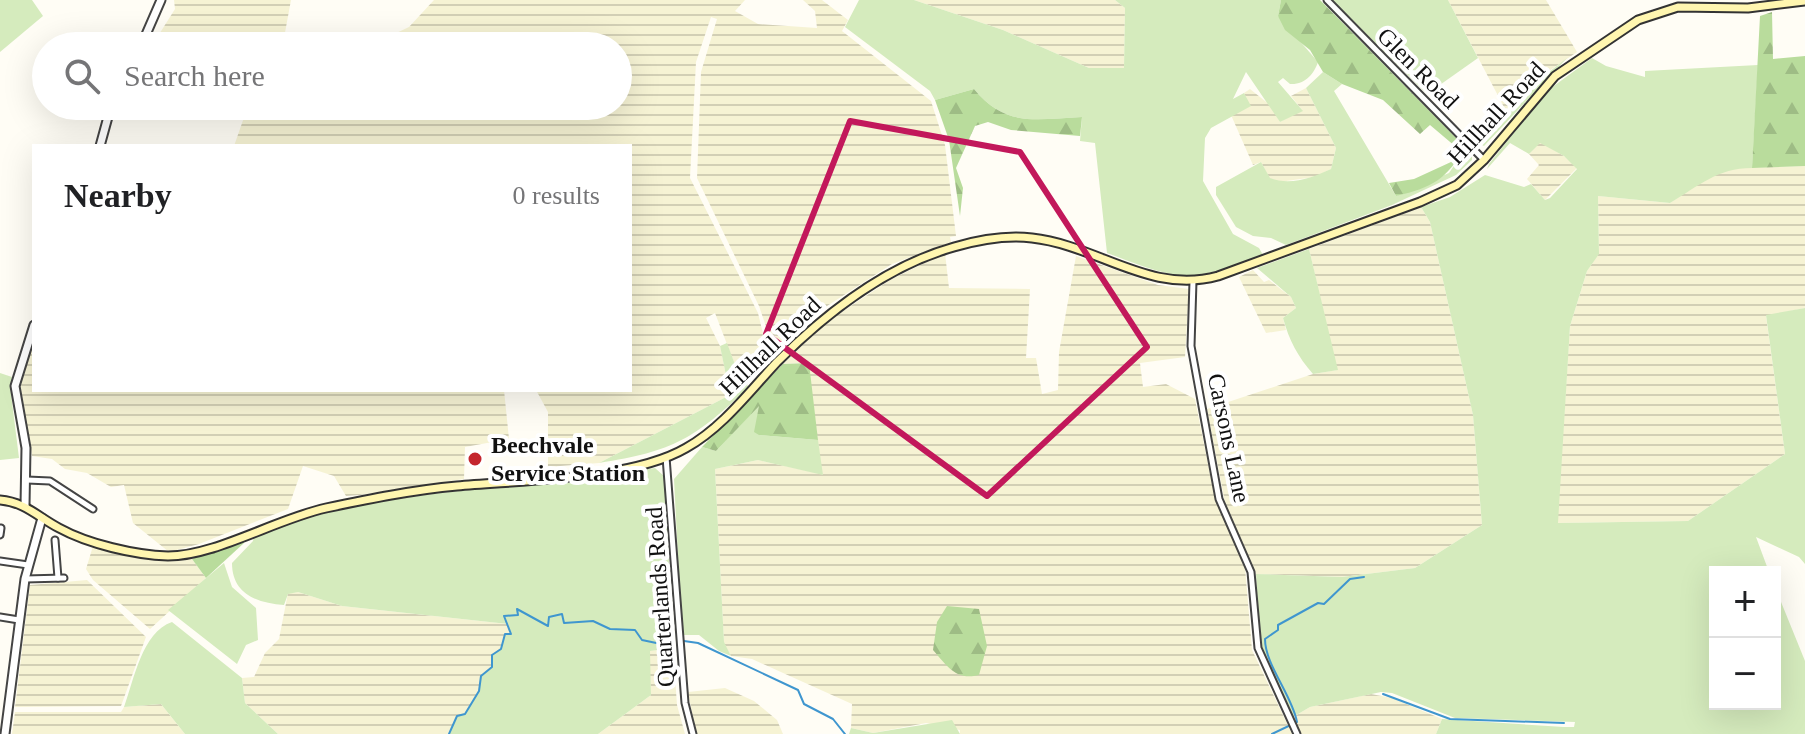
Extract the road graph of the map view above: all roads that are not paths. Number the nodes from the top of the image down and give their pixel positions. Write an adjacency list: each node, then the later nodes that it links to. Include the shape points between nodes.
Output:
1 (161, 0): 4 (street)
2 (1327, 0): 7 (street, Glen Road)
3 (1805, 1): 7 (main road, Hillhall Road, via 1748,8 1678,7 1638,20 1555,76)
4 (147, 32)
5 (107, 120): 6 (street)
6 (101, 144)
7 (1484, 160): 8 (main road, Hillhall Road, via 1457,185 1434,196)
8 (1193, 281): 10 (main road, Hillhall Road, via 1151,276 1032,237 972,242 930,254 889,274 824,319 714,427); 24 (street, Carsons Lane, via 1191,346 1219,499 1251,572 1258,648)
9 (32, 331): 11 (street, via 15,386)
10 (666, 457): 15 (main road, Hillhall Road, via 372,499 281,520 221,545 179,555 127,549 65,531); 26 (street, Quarterlands Road, via 685,703)
11 (27, 480): 13 (street); 14 (street, via 50,481)
12 (0, 500): 13 (main road)
13 (25, 506): 15 (main road, Hillhall Road)
14 (93, 509)
15 (42, 518): 20 (street)
16 (1, 528): 17 (street)
17 (0, 535)
18 (55, 540): 21 (street, via 61,578)
19 (0, 561): 20 (street)
20 (28, 565): 21 (street)
21 (25, 579): 23 (street)
22 (0, 617): 23 (street)
23 (19, 620): 25 (street)
24 (1296, 731)
25 (5, 734)
26 (693, 734)

